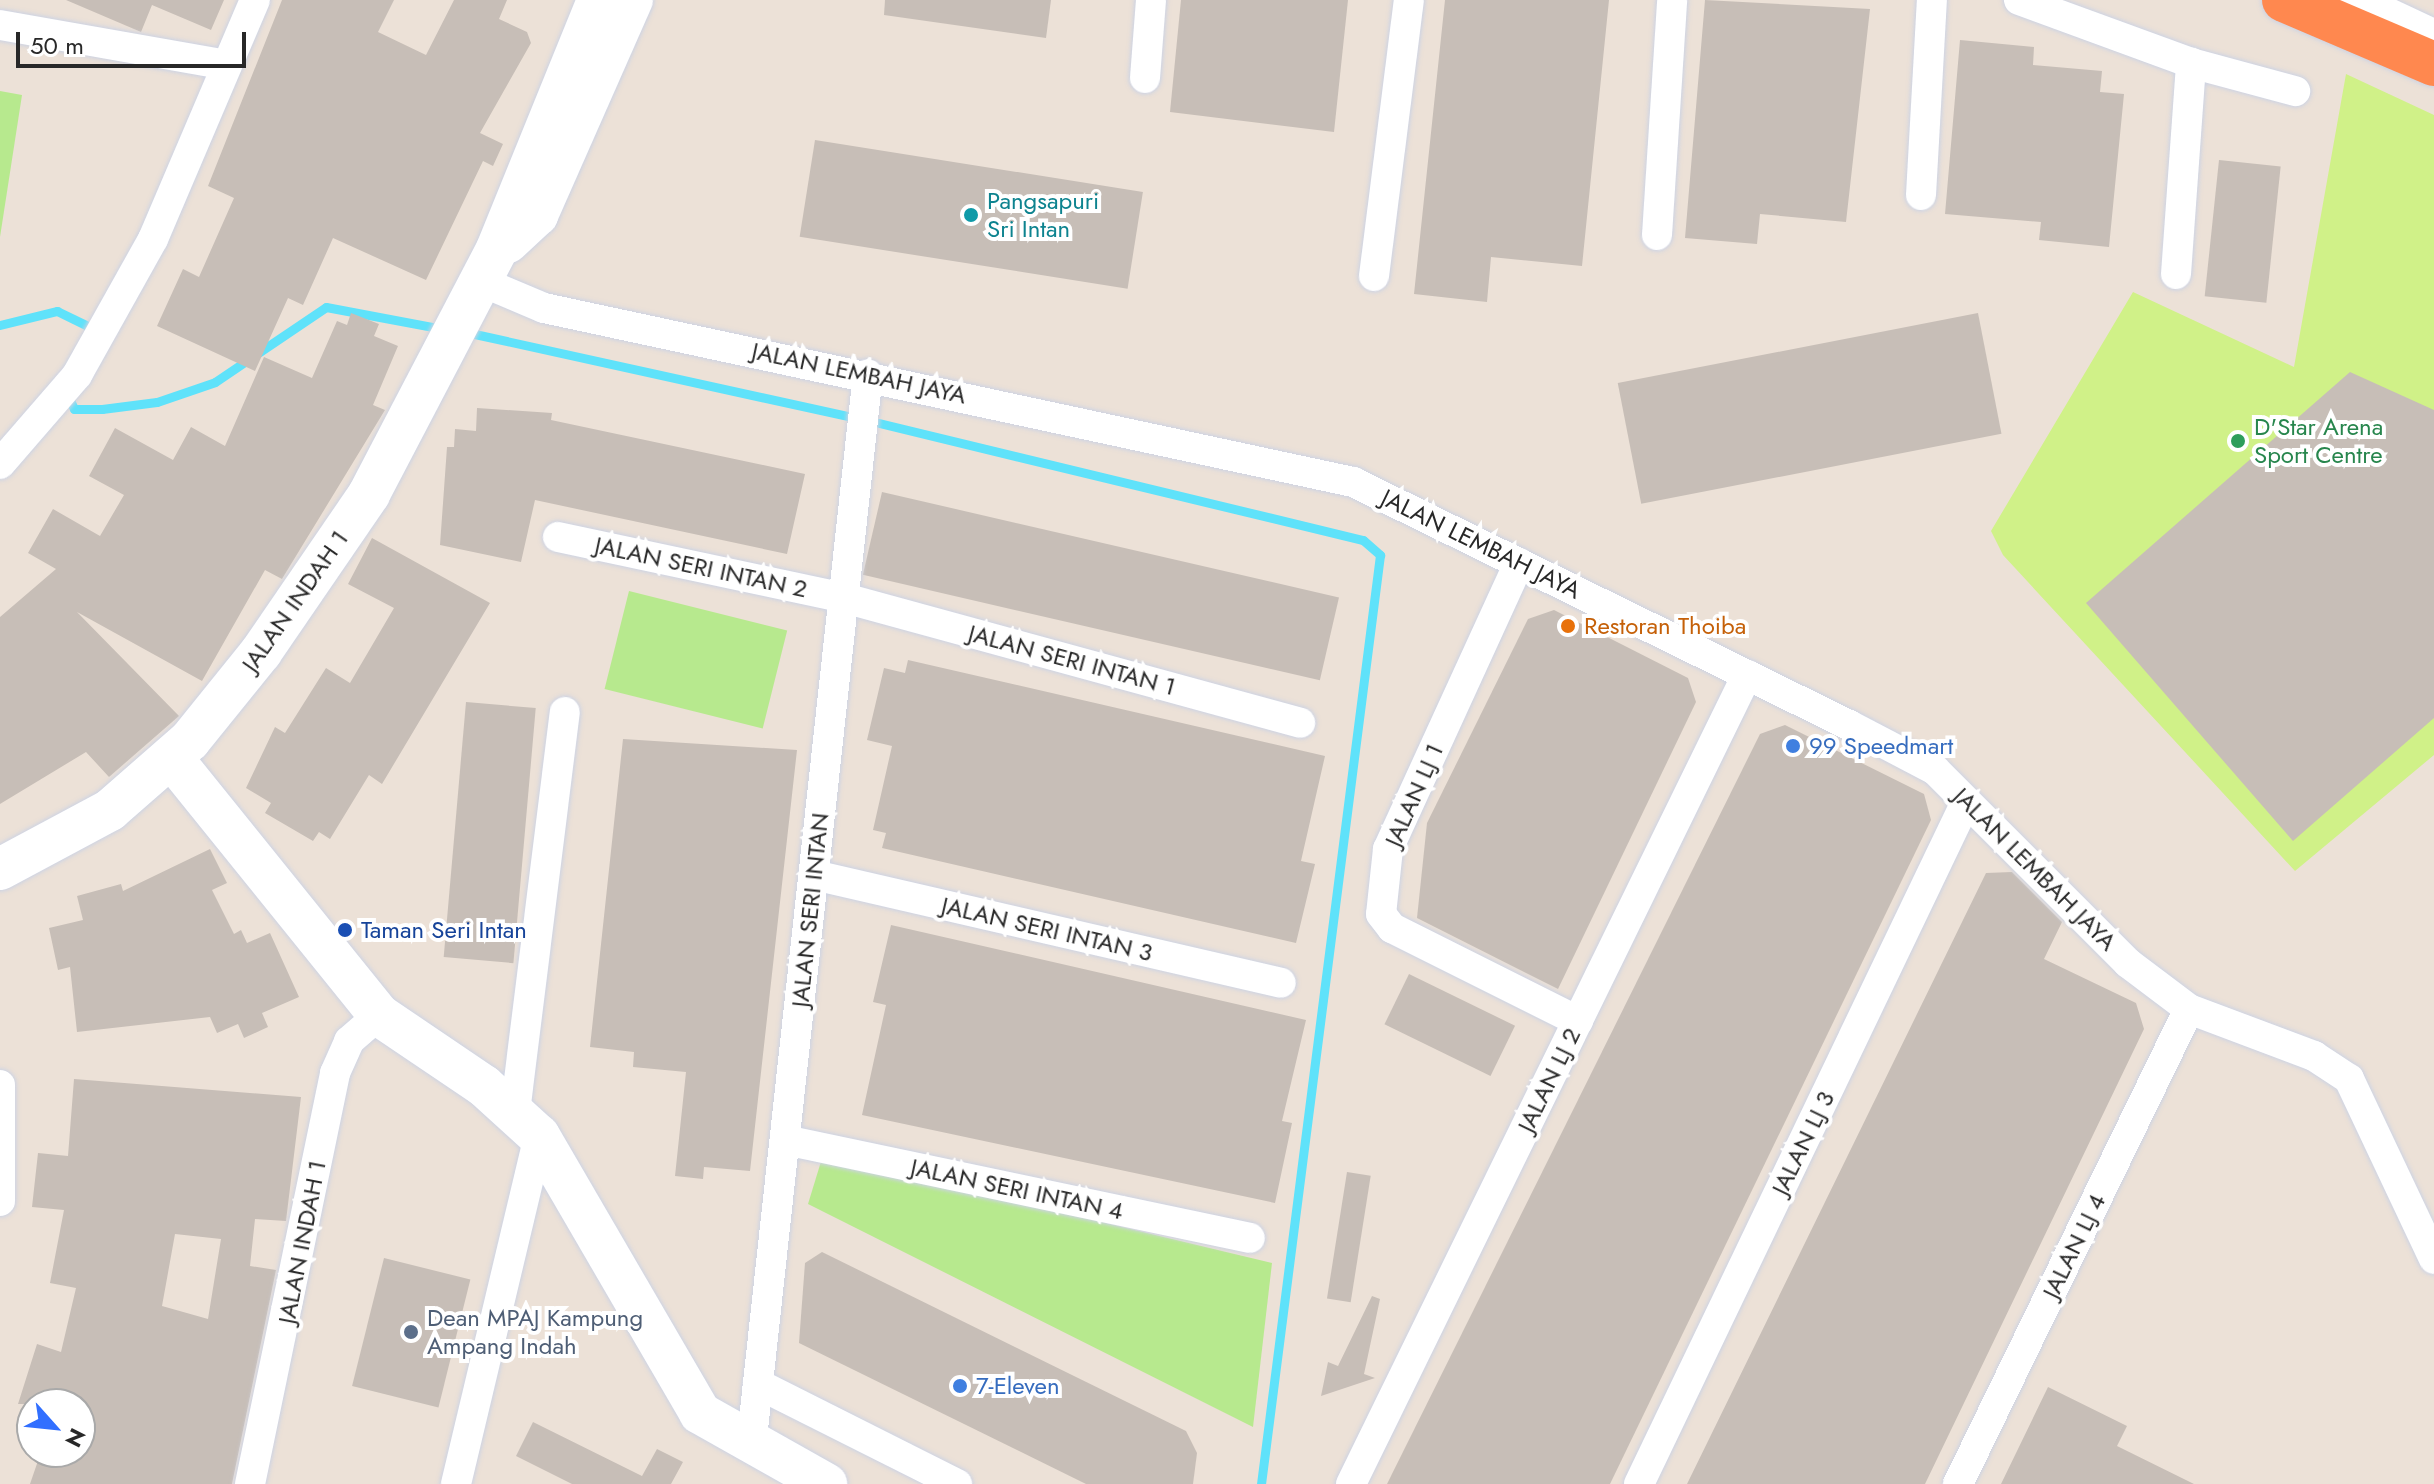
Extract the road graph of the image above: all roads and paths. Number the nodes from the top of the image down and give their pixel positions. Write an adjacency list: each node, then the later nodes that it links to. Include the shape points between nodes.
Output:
1 (255, 0): 15 (street)
2 (598, 0): 20 (street, JALAN INDAH 1)
3 (632, 0): 20 (street, JALAN INDAH 1, via 537,215)
4 (1151, 0): 16 (street)
5 (1409, 0): 22 (street)
6 (1672, 0): 19 (street)
7 (1932, 0): 18 (street)
8 (2019, 0): 13 (street)
9 (2284, 0): 14 (highway)
10 (2347, 0): 12 (street)
11 (0, 25): 15 (street)
12 (2434, 41)
13 (2191, 63): 17 (street); 21 (street)
14 (2434, 64)
15 (226, 65): 24 (street, via 153,239 77,375)
16 (1145, 78)
17 (2295, 91)
18 (1921, 195)
19 (1657, 235)
20 (488, 265): 23 (street, JALAN LEMBAH JAYA, via 544,308); 31 (street, JALAN INDAH 1, via 369,494 223,703)
21 (2176, 274)
22 (1374, 276)
23 (868, 374): 26 (street, JALAN LEMBAH JAYA, via 1353,482); 27 (street, JALAN SERI INTAN)
24 (0, 464)
25 (558, 537): 27 (street, JALAN SERI INTAN 2)
26 (1519, 563): 28 (street, JALAN LEMBAH JAYA); 38 (street, JALAN LJ 1, via 1388,849 1381,914 1392,928)
27 (844, 598): 30 (street, JALAN SERI INTAN 1); 34 (street, JALAN SERI INTAN)
28 (1747, 675): 32 (street, JALAN LEMBAH JAYA, via 1935,770); 38 (street, JALAN LJ 2)
29 (565, 712): 40 (street)
30 (1300, 723)
31 (171, 757): 33 (street, JALAN INDAH 1, via 110,810); 37 (street)
32 (1966, 802): 36 (street, JALAN LEMBAH JAYA, via 2128,963); 52 (street, JALAN LJ 3)
33 (0, 869)
34 (814, 875): 35 (street, JALAN SERI INTAN 3); 41 (street, JALAN SERI INTAN)
35 (1281, 983)
36 (2189, 1009): 44 (street, JALAN LEMBAH JAYA, via 2314,1056 2349,1079); 53 (street, JALAN LJ 4)
37 (379, 1015): 40 (street); 47 (street, JALAN INDAH 1, via 349,1041 335,1073)
38 (1578, 1021): 51 (street, JALAN LJ 2)
39 (0, 1085): 42 (street)
40 (527, 1124): 46 (street, via 683,1392 700,1413); 48 (street)
41 (785, 1140): 43 (street, JALAN SERI INTAN 4); 45 (street, JALAN SERI INTAN)
42 (0, 1201)
43 (1250, 1238)
44 (2434, 1259)
45 (758, 1384): 46 (street, JALAN SERI INTAN); 50 (street)
46 (751, 1447): 49 (street)
47 (250, 1484)
48 (456, 1484)
49 (826, 1484)
50 (957, 1484)
51 (1351, 1484)
52 (1639, 1484)
53 (1958, 1484)

